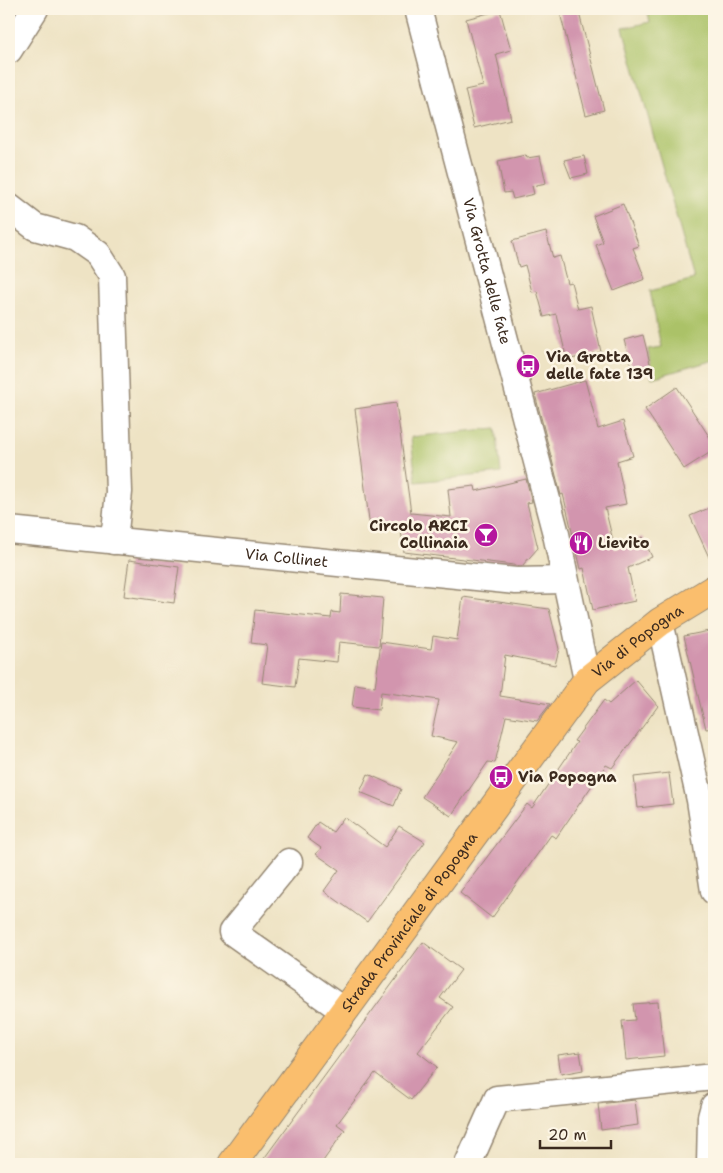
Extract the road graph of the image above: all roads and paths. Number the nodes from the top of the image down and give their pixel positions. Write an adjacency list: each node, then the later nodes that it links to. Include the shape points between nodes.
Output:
1 (35, 9): 3 (street)
2 (418, 9): 7 (street, Via Grotta delle fate, via 484,226)
3 (9, 50)
4 (9, 207): 6 (street, via 34,227 75,238 98,254 112,276 119,492)
5 (9, 530): 6 (street, Via Collinet)
6 (114, 541): 7 (street, Via Collinet, via 516,581)
7 (565, 580): 10 (street, Via Grotta delle fate)
8 (714, 589): 9 (main road, Via di Popogna)
9 (660, 622): 10 (main road, Via di Popogna); 12 (street, via 700,800)
10 (587, 680): 13 (main road, Strada Provinciale di Popogna)
11 (289, 862): 13 (street, via 232,932)
12 (714, 891)
13 (344, 1011): 16 (main road, Strada Provinciale di Popogna)
14 (714, 1077): 17 (street, via 497,1099)
15 (714, 1106): 18 (street)
16 (232, 1164)
17 (468, 1164)
18 (710, 1164)

